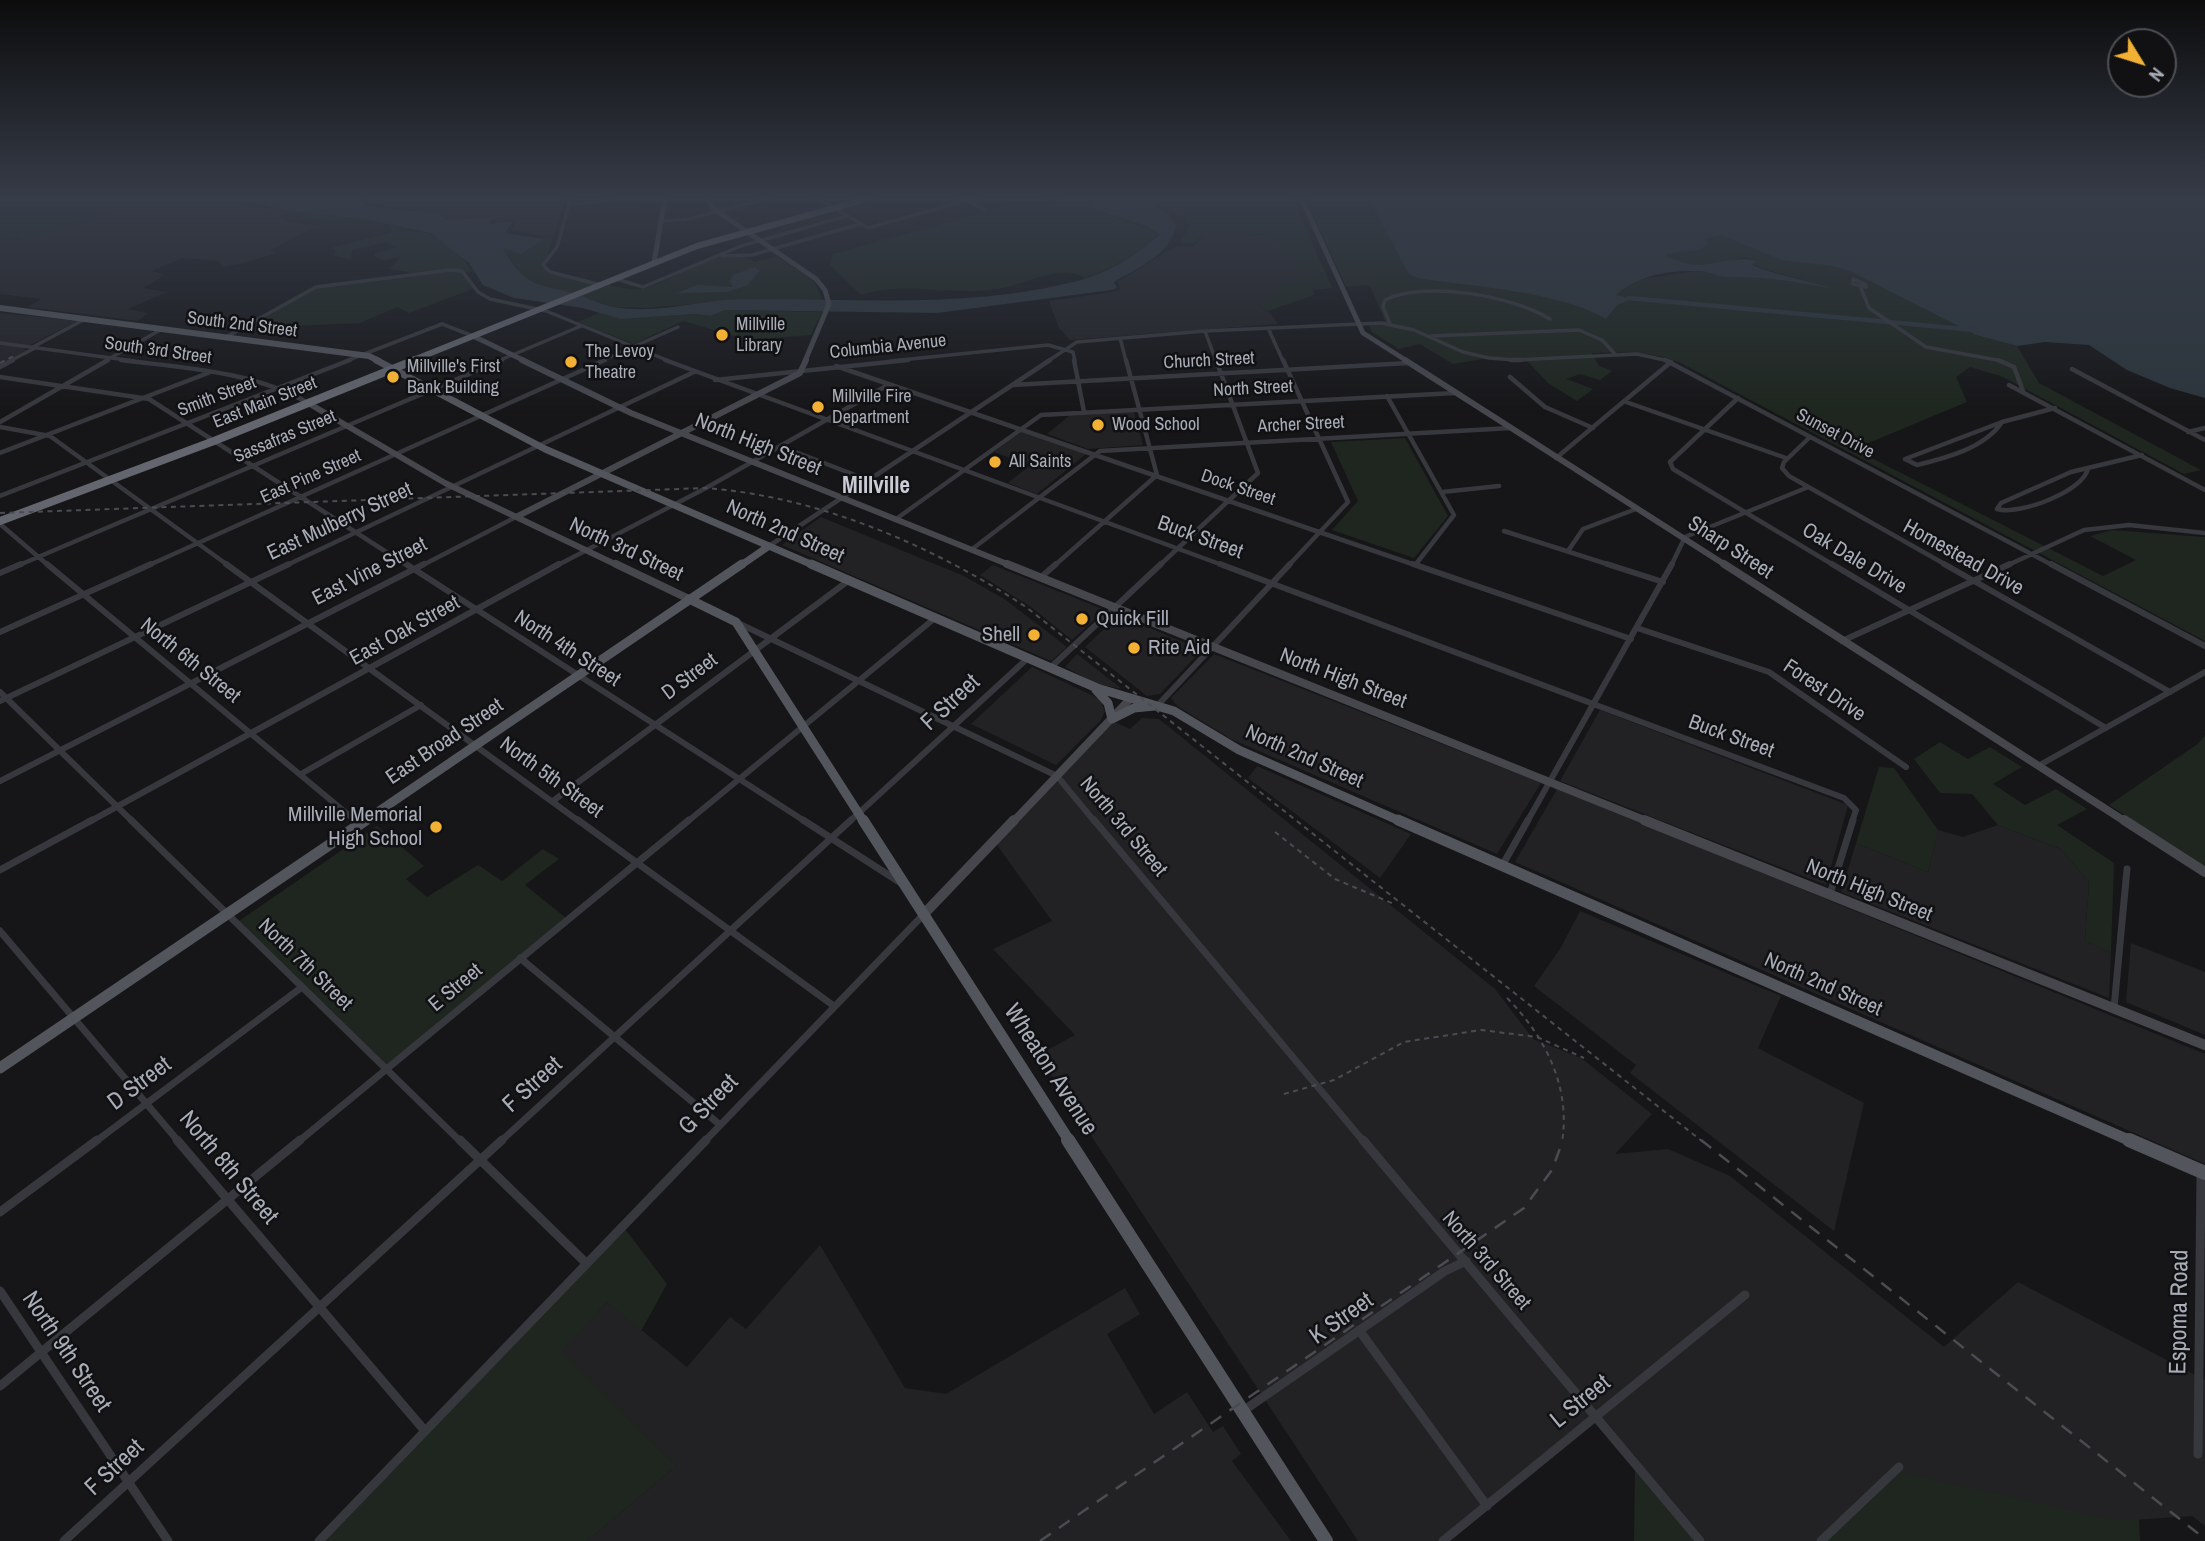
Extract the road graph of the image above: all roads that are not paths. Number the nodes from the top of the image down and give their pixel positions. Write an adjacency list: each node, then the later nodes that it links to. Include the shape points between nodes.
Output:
1 (546, 269): 7 (street)
2 (640, 269): 6 (highway, East Main Street)
3 (687, 269): 6 (street, via 643,287)
4 (802, 269): 37 (street, via 816,279 829,300)
5 (1333, 269): 13 (street, Sharp Street)
6 (616, 279): 7 (highway, East Main Street)
7 (601, 285): 10 (highway, East Main Street)
8 (1861, 288): 55 (street, via 1868,308 1933,349 2009,364 2017,370)
9 (0, 308): 11 (main road, South 2nd Street)
10 (539, 310): 15 (street, Buck Street); 20 (highway, East Main Street); 22 (street, Buck Street, via 484,297 462,271 450,270 316,287)
11 (86, 319): 18 (main road, South 2nd Street); 26 (street)
12 (1550, 319): 14 (street, via 1513,304 1415,290 1385,300)
13 (1357, 324): 14 (street); 17 (street); 33 (street, Sharp Street, via 1363,333)
14 (1390, 324): 21 (street)
15 (581, 326): 25 (street, Buck Street); 30 (street, Sassafras Street)
16 (678, 327): 25 (street, East Pine Street)
17 (1268, 328): 19 (street); 39 (street)
18 (162, 329): 22 (main road, South 2nd Street); 31 (street)
19 (1205, 331): 23 (street); 42 (street)
20 (473, 336): 28 (street, Smith Street, via 442,324); 30 (street, North High Street); 36 (highway, East Main Street)
21 (1428, 336): 29 (street, Sunset Drive, via 1463,352 1497,359); 29 (street, via 1578,330 1602,340)
22 (226, 337): 28 (main road, South 2nd Street)
23 (1120, 338): 27 (street, East Broad Street); 45 (street)
24 (0, 344): 26 (street, South 3rd Street)
25 (634, 347): 41 (street, Buck Street); 46 (street, East Pine Street)
26 (33, 348): 31 (street, South 3rd Street); 35 (street)
27 (1064, 349): 34 (street, Columbia Avenue, via 1047,345); 48 (street, via 1074,354); 50 (street, East Broad Street)
28 (363, 355): 36 (main road, South 2nd Street); 53 (street, Smith Street)
29 (1616, 355): 32 (street, Sunset Drive, via 1648,355)
30 (512, 356): 46 (street, North High Street); 54 (street, Sassafras Street)
31 (111, 359): 40 (street, South 3rd Street); 52 (street)
32 (1671, 362): 60 (street, Sunset Drive); 62 (street)
33 (1409, 363): 39 (street, Church Street); 56 (street, Sharp Street)
34 (836, 366): 37 (street, Columbia Avenue); 49 (street, Dock Street)
35 (0, 367)
36 (393, 369): 54 (main road, North 2nd Street); 63 (highway, East Main Street)
37 (804, 369): 47 (street, Columbia Avenue); 57 (street, East Vine Street)
38 (2072, 369): 81 (street)
39 (1288, 371): 42 (street, Church Street); 61 (street)
40 (210, 372): 53 (street, South 3rd Street); 59 (street)
41 (694, 372): 47 (street, Buck Street); 65 (street, East Mulberry Street)
42 (1222, 374): 45 (street, Church Street); 64 (street)
43 (0, 377): 52 (street)
44 (1510, 377): 77 (street, via 1545,407)
45 (1131, 379): 48 (street, Church Street); 67 (street)
46 (562, 380): 65 (street, North High Street); 70 (street, East Pine Street)
47 (715, 380): 57 (street, Buck Street)
48 (1078, 382): 50 (street, Church Street); 69 (street)
49 (888, 385): 68 (street, Dock Street); 71 (street, East Oak Street)
50 (1011, 385): 68 (street, East Broad Street)
51 (2009, 385): 55 (street)
52 (63, 386): 59 (street); 74 (street)
53 (279, 387): 63 (street, South 3rd Street); 73 (street, Smith Street)
54 (433, 389): 70 (main road, North 2nd Street); 75 (street, Sassafras Street)
55 (2023, 391): 66 (street)
56 (1455, 393): 58 (street, North Street); 76 (street, Sharp Street)
57 (757, 396): 71 (street, Buck Street); 82 (street, East Vine Street)
58 (1387, 396): 61 (street, North Street); 83 (street)
59 (145, 397): 73 (street, North 4th Street); 84 (street)
60 (1738, 398): 80 (street, Oak Dale Drive); 85 (street, Sunset Drive)
61 (1302, 400): 64 (street, North Street); 86 (street)
62 (1626, 401): 77 (street); 80 (street)
63 (308, 403): 75 (street, North 3rd Street); 88 (highway, East Main Street)
64 (1234, 404): 67 (street, North Street); 89 (street)
65 (618, 407): 82 (street, North High Street); 90 (street, East Mulberry Street)
66 (2055, 408): 72 (street); 97 (street)
67 (1139, 409): 69 (street, North Street); 92 (street)
68 (971, 412): 79 (street, Dock Street); 93 (street, East Broad Street)
69 (1084, 412): 79 (street, North Street, via 1039,416)
70 (482, 416): 90 (main road, North 2nd Street); 95 (street, East Pine Street)
71 (826, 420): 91 (street, East Oak Street); 93 (street, Buck Street)
72 (2002, 421): 72 (street, via 1989,438 1929,462 1917,466 1905,459)
73 (187, 423): 88 (street, North 4th Street); 101 (street, Smith Street)
74 (0, 425): 84 (street)
75 (346, 426): 95 (street, North 3rd Street); 102 (street, Sassafras Street)
76 (1511, 428): 83 (street, Archer Street); 98 (street, Sharp Street)
77 (1593, 428): 98 (street)
78 (2205, 428): 81 (street)
79 (1020, 429): 96 (street, Dock Street); 104 (street)
80 (1704, 429): 99 (street); 122 (street, Oak Dale Drive, via 1670,465)
81 (2189, 432): 87 (street)
82 (683, 434): 100 (street, North High Street); 105 (street, East Vine Street)
83 (1408, 434): 86 (street, Archer Street); 113 (street)
84 (48, 435): 94 (street); 101 (street, North 5th Street)
85 (1810, 437): 99 (street); 138 (street, Sunset Drive)
86 (1320, 438): 89 (street, Archer Street); 127 (street, via 1348,499)
87 (2205, 440)
88 (214, 441): 102 (street, North 4th Street); 107 (highway, East Main Street)
89 (1247, 442): 92 (street, Archer Street); 118 (street, via 1258,473)
90 (539, 446): 105 (main road, North 2nd Street); 110 (street, East Mulberry Street)
91 (780, 446): 100 (street, East Oak Street); 108 (street)
92 (1149, 447): 96 (street, Archer Street); 106 (street)
93 (912, 450): 104 (street, Buck Street); 108 (street, East Broad Street)
94 (0, 453)
95 (396, 454): 110 (street, North 3rd Street); 115 (street, East Pine Street)
96 (1094, 454): 106 (street, Dock Street); 117 (street)
97 (2142, 455): 103 (street); 112 (street)
98 (1556, 458): 121 (street, Sharp Street)
99 (1786, 458): 111 (street, Homestead Drive, via 1783,471)
100 (752, 461): 116 (street, North High Street); 119 (street, East Oak Street)
101 (87, 462): 107 (street, North 5th Street); 114 (street, Smith Street)
102 (253, 466): 115 (street, North 4th Street); 120 (street, Sassafras Street)
103 (2088, 468): 103 (street, via 2081,483 2011,513 1997,509 2001,503)
104 (965, 470): 117 (street, Buck Street); 124 (street)
105 (606, 474): 119 (main road, North 2nd Street); 123 (street, East Vine Street)
106 (1157, 475): 118 (street, Dock Street); 125 (street)
107 (111, 480): 120 (street, North 5th Street); 126 (highway, East Main Street)
108 (868, 480): 116 (street, East Broad Street)
109 (1499, 486): 113 (street)
110 (452, 487): 123 (street, North 3rd Street); 129 (street, East Mulberry Street)
111 (1806, 488): 122 (street); 147 (street, Homestead Drive)
112 (2205, 490)
113 (1441, 492): 140 (street, via 1454,518)
114 (1, 496)
115 (302, 496): 129 (street, North 4th Street); 132 (street, East Pine Street)
116 (842, 497): 124 (street, North High Street); 133 (street, East Broad Street)
117 (1039, 497): 125 (street, Buck Street); 136 (street)
118 (1230, 500): 127 (street, Dock Street); 134 (street)
119 (674, 505): 133 (main road, North 2nd Street); 135 (street, East Oak Street)
120 (151, 509): 132 (street, North 5th Street); 139 (street, Sassafras Street)
121 (1636, 509): 131 (street, Sharp Street); 137 (street, via 1583,529)
122 (1745, 512): 131 (street); 153 (street, Oak Dale Drive)
123 (516, 517): 135 (street, North 3rd Street); 141 (street, East Vine Street)
124 (896, 519): 136 (street, North High Street)
125 (1106, 522): 134 (street, Buck Street); 143 (street)
126 (0, 523): 139 (street, North 6th Street)
127 (1320, 531): 140 (street, Dock Street); 148 (street)
128 (1504, 531): 137 (street)
129 (356, 532): 141 (street, North 4th Street); 145 (street, East Mulberry Street)
130 (2205, 533): 138 (street, via 2107,525 2084,530)
131 (1684, 540): 146 (street); 162 (street, Sharp Street)
132 (198, 543): 145 (street, North 5th Street); 149 (street, East Pine Street)
133 (769, 546): 144 (main road, North 2nd Street); 150 (main road, East Broad Street)
134 (1178, 549): 148 (street, Buck Street); 151 (street)
135 (585, 550): 150 (street, North 3rd Street); 152 (street, East Oak Street)
136 (971, 550): 143 (street, North High Street)
137 (1568, 551): 146 (street)
138 (2032, 554): 147 (street); 163 (street, Sunset Drive)
139 (38, 557): 142 (street, Sassafras Street); 149 (street, North 6th Street)
140 (1416, 564): 161 (street, Dock Street)
141 (414, 569): 152 (street, North 4th Street); 156 (street, East Vine Street)
142 (0, 573)
143 (1040, 578): 151 (street, North High Street)
144 (848, 580): 154 (main road, North 2nd Street); 160 (street, D Street)
145 (251, 582): 156 (street, North 5th Street); 159 (street, East Mulberry Street)
146 (1663, 582): 157 (street)
147 (1973, 582): 153 (street); 174 (street, Homestead Drive)
148 (1271, 583): 164 (street); 177 (street, Buck Street)
149 (83, 595): 158 (street, East Pine Street); 159 (street, North 6th Street)
150 (689, 599): 155 (main road, North 3rd Street); 170 (main road, East Broad Street)
151 (1115, 608): 164 (street, North High Street); 168 (street)
152 (476, 610): 167 (street, East Oak Street); 170 (street, North 4th Street)
153 (1910, 611): 162 (street); 184 (street, Oak Dale Drive)
154 (935, 618): 166 (main road, North 2nd Street); 171 (street, E Street)
155 (736, 622): 160 (street, North 3rd Street); 165 (main road, Wheaton Avenue)
156 (308, 623): 167 (street, North 5th Street); 172 (street, East Vine Street)
157 (1637, 628): 161 (street); 189 (street, Forest Drive, via 1769,672)
158 (0, 632)
159 (133, 638): 172 (street, North 6th Street); 175 (street, East Mulberry Street)
160 (771, 639): 165 (street, D Street); 171 (street, North 3rd Street)
161 (1631, 639): 177 (street)
162 (1842, 641): 188 (street, Sharp Street)
163 (2205, 646)
164 (1212, 647): 179 (street); 194 (street, North High Street)
165 (754, 651): 181 (street, D Street); 183 (main road, Wheaton Avenue)
166 (1028, 659): 168 (main road, North 2nd Street); 182 (street, F Street)
167 (369, 668): 178 (street, North 5th Street); 185 (street, East Oak Street)
168 (1050, 668): 173 (main road, North 2nd Street)
169 (2205, 672): 174 (street)
170 (578, 675): 181 (street, North 4th Street); 186 (main road, East Broad Street)
171 (859, 681): 182 (street, North 3rd Street); 183 (street, E Street)
172 (191, 683): 185 (street, North 6th Street); 187 (street, East Vine Street)
173 (1094, 687): 176 (main road, North 2nd Street); 180 (main road, via 1108,703)
174 (2170, 692): 184 (street)
175 (2, 697): 187 (street, North 7th Street)
176 (1131, 698): 179 (main road, North 2nd Street); 180 (street, G Street)
177 (1593, 704): 194 (street); 206 (street, Buck Street, via 1849,801 1856,810)
178 (421, 705): 186 (street, North 5th Street); 190 (street)
179 (1158, 705): 180 (main road, via 1135,708); 201 (main road, North 2nd Street, via 1239,750)
180 (1112, 719): 191 (street, G Street)
181 (655, 724): 192 (street, North 4th Street); 195 (street, D Street)
182 (954, 726): 191 (street, North 3rd Street); 197 (street, F Street)
183 (802, 727): 192 (street, E Street); 197 (main road, Wheaton Avenue)
184 (2106, 728): 188 (street)
185 (251, 733): 190 (street, North 6th Street); 196 (street, East Oak Street)
186 (475, 745): 195 (street, North 5th Street); 198 (main road, East Broad Street)
187 (60, 750): 193 (street, East Vine Street); 196 (street, North 7th Street)
188 (2038, 766): 204 (street, Sharp Street)
189 (1906, 767)
190 (300, 774): 198 (street, North 6th Street)
191 (1057, 776): 208 (street, G Street); 226 (street, North 3rd Street)
192 (740, 779): 199 (street, North 4th Street); 200 (street, E Street)
193 (0, 781)
194 (1550, 782): 201 (street); 206 (street, North High Street)
195 (553, 801): 200 (street, North 5th Street)
196 (117, 806): 203 (street, East Oak Street); 207 (street, North 7th Street)
197 (858, 814): 199 (street, F Street); 205 (main road, Wheaton Avenue)
198 (359, 823): 207 (main road, East Broad Street)
199 (831, 838): 205 (street, North 4th Street); 210 (street, F Street)
200 (637, 863): 210 (street, North 5th Street); 211 (street, E Street)
201 (1502, 866): 223 (main road, North 2nd Street)
202 (2127, 869): 214 (street)
203 (0, 870)
204 (2205, 872)
205 (903, 884): 208 (main road, Wheaton Avenue)
206 (1830, 894): 214 (street, North High Street)
207 (227, 913): 212 (street, North 7th Street); 215 (main road, East Broad Street)
208 (923, 915): 213 (street, G Street); 234 (main road, Wheaton Avenue)
209 (0, 930): 215 (street, North 8th Street)
210 (730, 931): 213 (street, North 5th Street); 216 (street, F Street)
211 (520, 958): 216 (street); 219 (street, E Street)
212 (302, 987): 219 (street, North 7th Street); 220 (street, D Street)
213 (834, 1006): 221 (street, G Street)
214 (2114, 1008): 217 (street, North High Street)
215 (74, 1017): 218 (main road, East Broad Street); 220 (street, North 8th Street)
216 (614, 1037): 221 (street); 222 (street, F Street)
217 (2205, 1045)
218 (0, 1068)
219 (387, 1069): 222 (street, North 7th Street); 224 (street, E Street)
220 (148, 1102): 224 (street, North 8th Street); 225 (street, D Street)
221 (719, 1124): 227 (street, G Street)
222 (480, 1160): 227 (street, North 7th Street); 230 (street, F Street)
223 (2203, 1172): 237 (street, Espoma Road)
224 (229, 1198): 230 (street, North 8th Street); 232 (street, E Street)
225 (0, 1212)
226 (1466, 1261): 231 (street, K Street); 235 (street, North 3rd Street)
227 (586, 1263): 236 (street, G Street)
228 (0, 1291): 232 (street, North 9th Street)
229 (1745, 1295): 235 (street, L Street)
230 (320, 1307): 236 (street, North 8th Street); 239 (street, F Street)
231 (1359, 1330): 234 (street, K Street); 240 (street)
232 (41, 1352): 233 (street, E Street); 239 (street, North 9th Street)
233 (0, 1386)
234 (1243, 1412): 244 (main road, Wheaton Avenue)
235 (1596, 1417): 240 (street, L Street); 246 (street, North 3rd Street)
236 (425, 1431): 243 (street, G Street)
237 (2198, 1454)
238 (1899, 1466): 247 (street)
239 (128, 1482): 241 (street, F Street); 242 (street, North 9th Street)
240 (1487, 1506): 245 (street, L Street)
241 (64, 1541)
242 (168, 1541)
243 (318, 1541)
244 (1326, 1541)
245 (1443, 1541)
246 (1700, 1541)
247 (1821, 1541)

